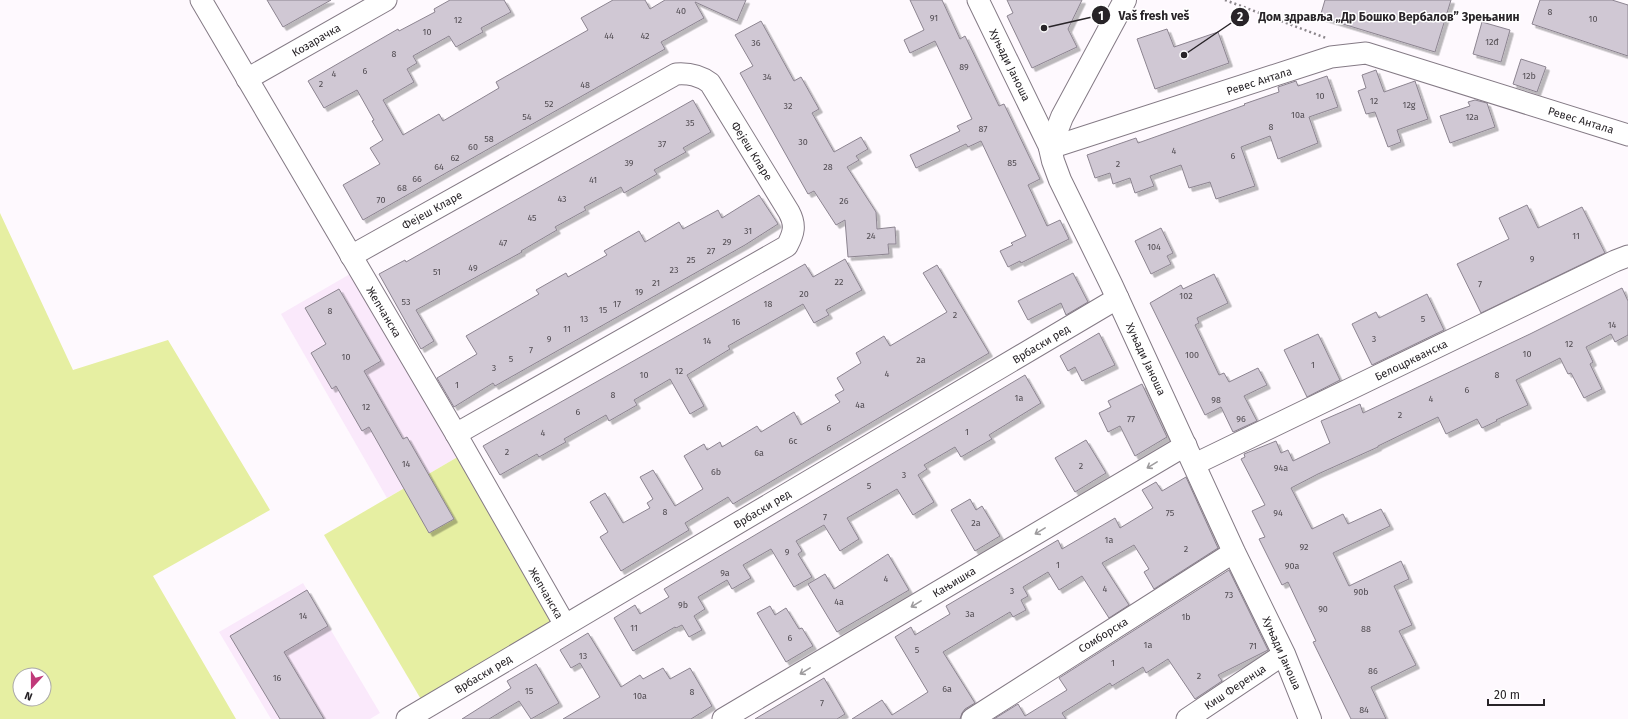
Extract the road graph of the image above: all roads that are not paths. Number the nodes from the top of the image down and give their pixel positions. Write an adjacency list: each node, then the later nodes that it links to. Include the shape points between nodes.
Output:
1 (201, 0): 5 (street, Жепчанска)
2 (386, 0): 5 (street, Козарачка)
3 (978, 0): 7 (street, Хуњади Јаноша)
4 (1125, 0): 7 (street, via 1062,117)
5 (247, 79): 8 (street, Жепчанска)
6 (1628, 135): 7 (street, Ревес Антала, via 1366,53 1331,57)
7 (1050, 148): 10 (street, Хуњади Јаноша, via 1060,180)
8 (351, 256): 11 (street, Жепчанска); 11 (street, Фејеш Кларе, via 676,74 691,74 710,82 789,212 794,230 787,246)
9 (1628, 256): 12 (street, Белоцркванска)
10 (1118, 298): 12 (street, Хуњади Јаноша); 14 (street, Врбаски ред)
11 (456, 434): 14 (street, Жепчанска)
12 (1190, 455): 13 (street, Хуњади Јаноша); 17 (street, Кањишка, one-way to 17)
13 (1234, 552): 15 (street, Хуњади Јаноша); 18 (street, Сомборска)
14 (565, 626): 16 (street, Врбаски ред)
15 (1284, 654): 19 (street, Киш Ференца); 20 (street, Хуњади Јаноша)
16 (407, 719)
17 (723, 719)
18 (972, 719)
19 (1187, 719)
20 (1310, 719)

